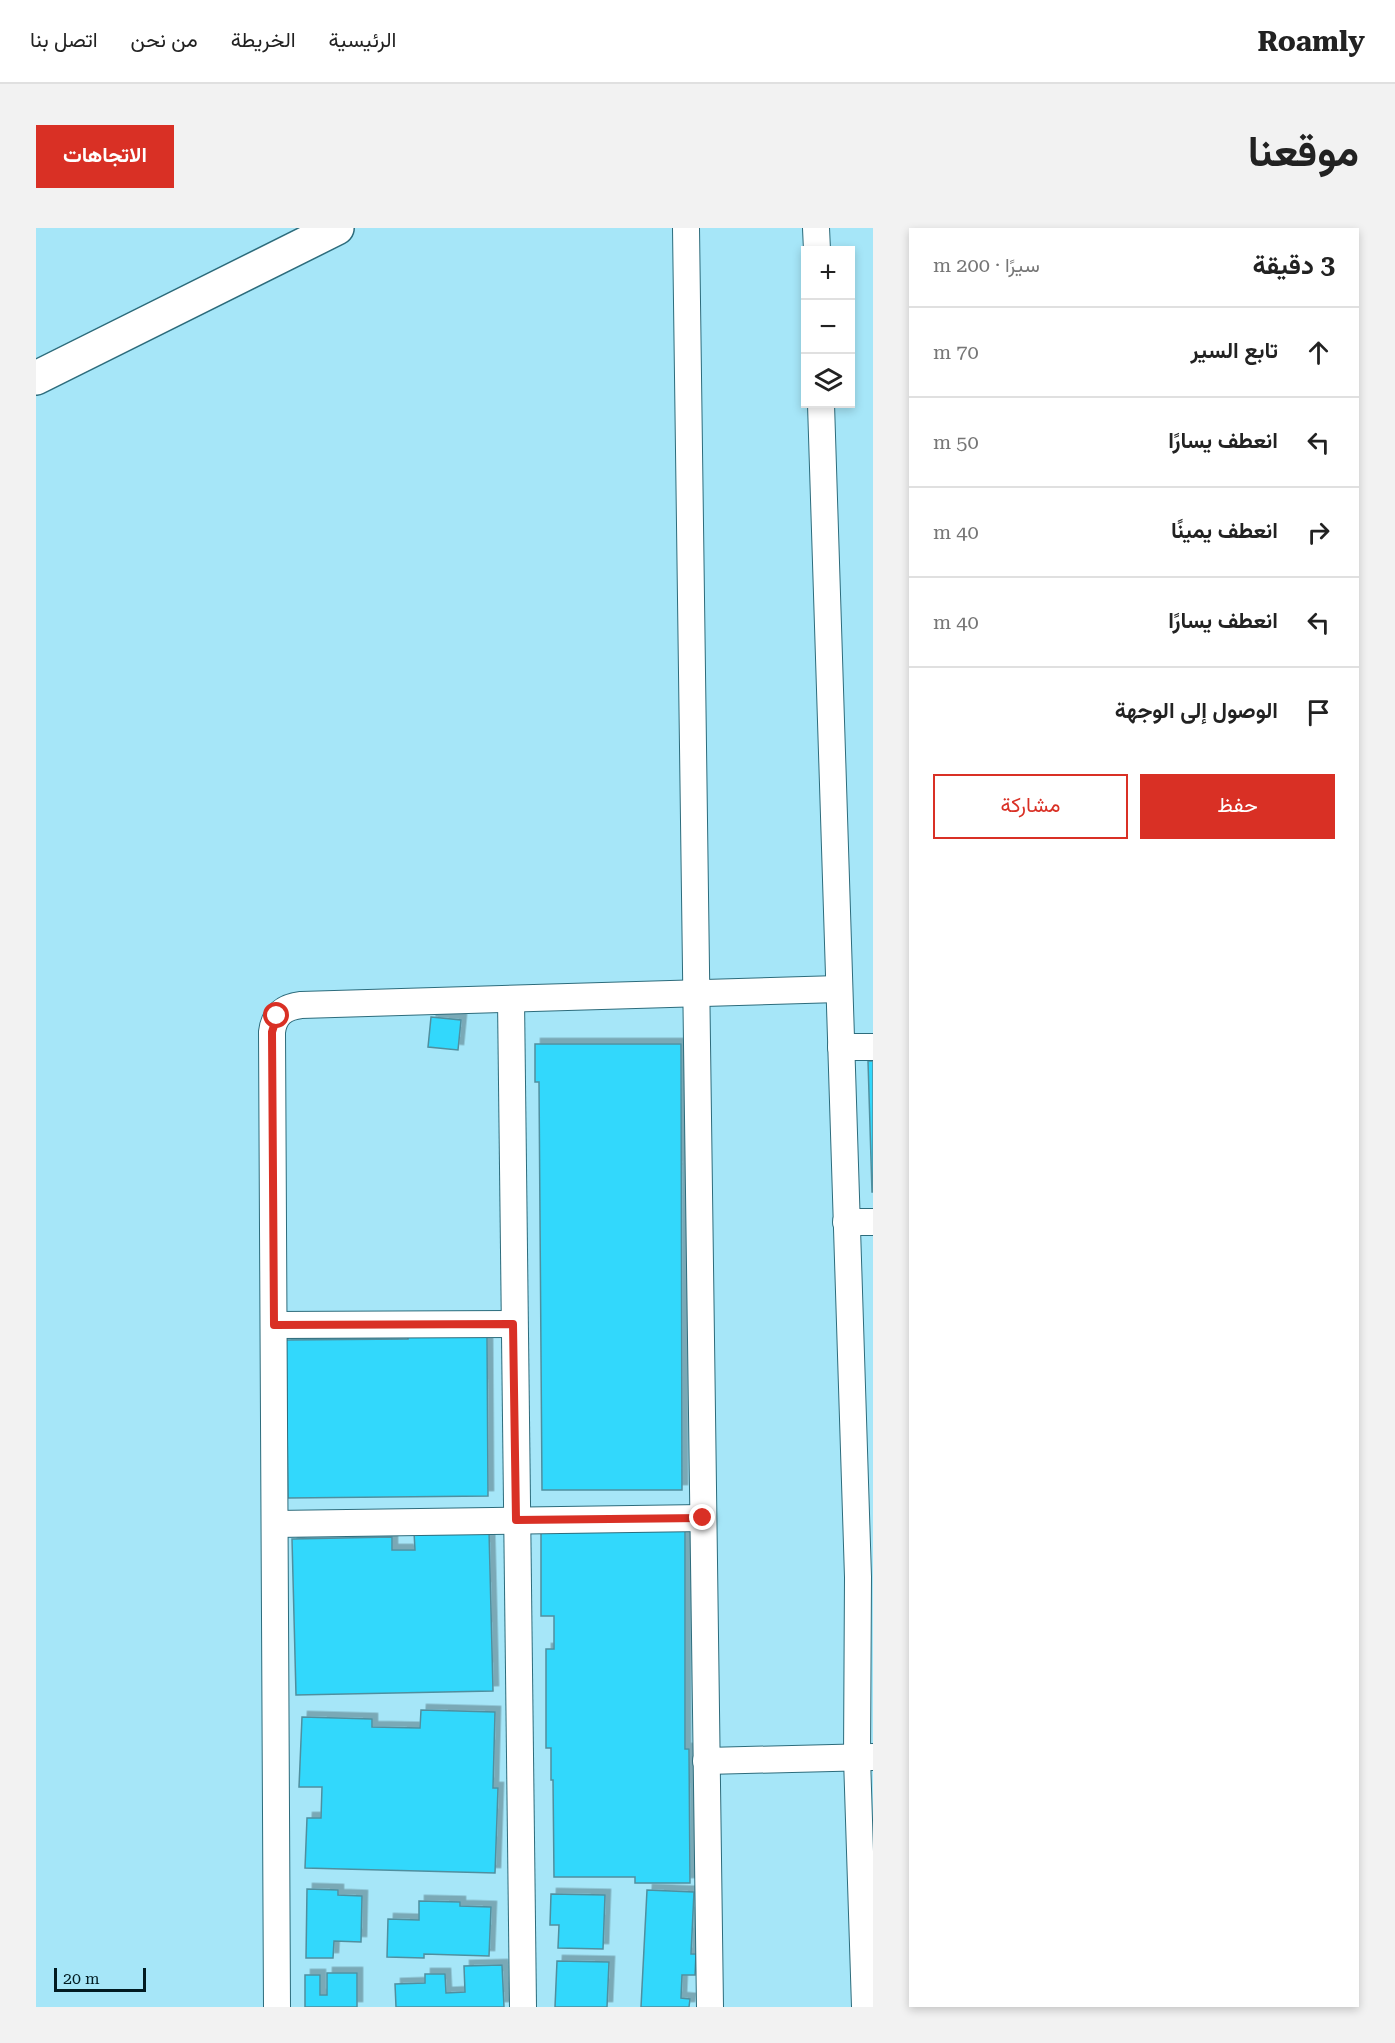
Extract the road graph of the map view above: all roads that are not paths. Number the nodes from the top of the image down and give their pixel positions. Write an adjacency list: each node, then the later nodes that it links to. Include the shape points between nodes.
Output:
1 (337, 228): 5 (main road)
2 (686, 228): 8 (street)
3 (816, 228): 4 (street)
4 (817, 246)
5 (36, 378)
6 (821, 408): 7 (street)
7 (839, 989): 8 (street); 10 (street)
8 (696, 994): 9 (street); 17 (street)
9 (510, 999): 14 (street); 15 (street, via 301,1005 277,1016 272,1032)
10 (841, 1047): 11 (street); 12 (street)
11 (873, 1047)
12 (846, 1222): 13 (street); 16 (street)
13 (873, 1222)
14 (513, 1324): 15 (street); 18 (street)
15 (274, 1325): 19 (street)
16 (863, 1401): 20 (street)
17 (703, 1518): 18 (street); 22 (street)
18 (516, 1520): 19 (street); 25 (street)
19 (275, 1524): 24 (street)
20 (865, 1577): 21 (street)
21 (865, 1757): 22 (street); 23 (street)
22 (706, 1761): 26 (street)
23 (868, 1941): 27 (street)
24 (277, 2007)
25 (523, 2007)
26 (710, 2007)
27 (865, 2007)

